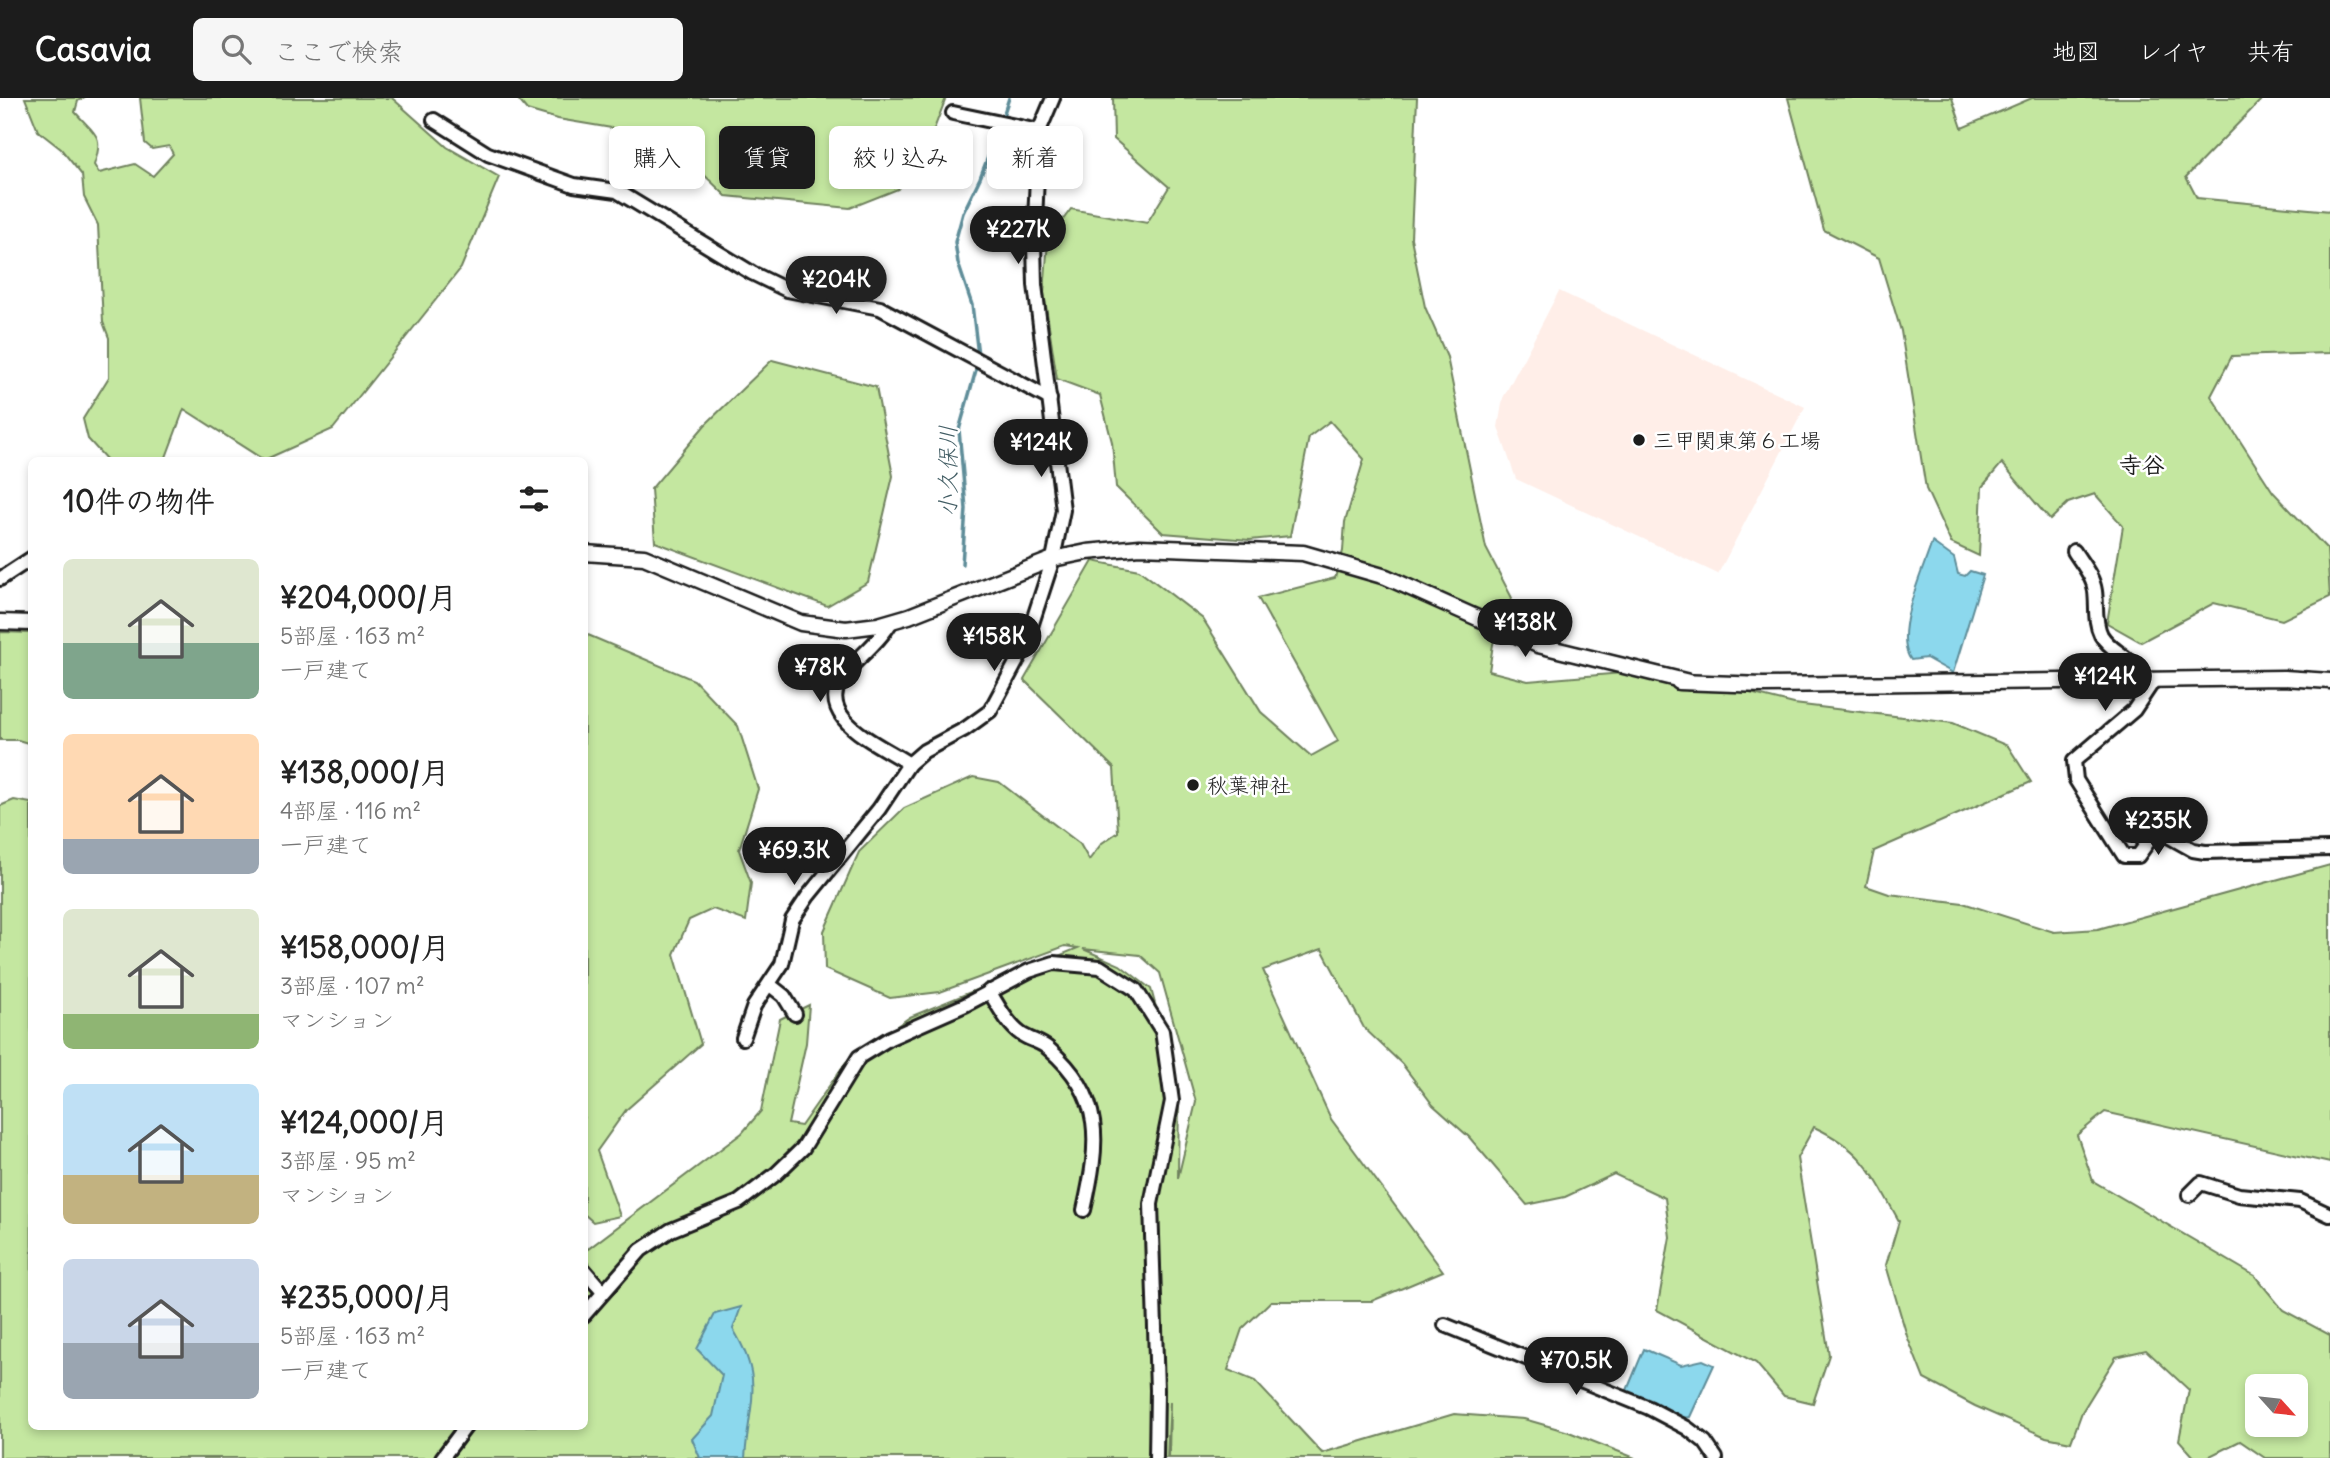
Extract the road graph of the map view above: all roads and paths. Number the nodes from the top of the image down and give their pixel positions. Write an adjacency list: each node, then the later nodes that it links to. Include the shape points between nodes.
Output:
1 (1053, 98): 5 (street)
2 (953, 113): 4 (street)
3 (434, 120): 7 (street, via 488,154 573,185 617,191 752,273 787,289 880,308)
4 (1016, 126)
5 (1041, 126)
6 (1037, 189): 7 (street, via 1035,285)
7 (1050, 399): 10 (street, via 1063,510)
8 (2074, 551): 16 (street, via 2092,580 2098,629 2130,659)
9 (588, 553): 14 (street, via 645,557 813,626 845,629)
10 (1053, 559): 14 (street); 16 (street, via 1140,547 1288,552 1331,559 1550,658 1647,679 1763,685); 19 (street, via 1024,648 990,712)
11 (28, 561): 12 (street)
12 (0, 579)
13 (0, 622): 15 (street)
14 (891, 622): 19 (street, via 836,685 835,696 860,736)
15 (28, 623)
16 (2138, 680): 17 (street)
17 (2154, 680): 18 (street); 20 (street, via 2134,710 2074,761 2076,780 2124,856 2138,856 2159,831 2205,852)
18 (2330, 681)
19 (909, 764): 21 (street, via 792,920 782,964)
20 (2330, 849)
21 (770, 985): 23 (street); 24 (street, via 754,1006)
22 (989, 991): 26 (street, via 1010,1024 1046,1046 1079,1080 1086,1094 1096,1142); 29 (street, via 859,1057 803,1148 776,1174 739,1202 671,1230 641,1250); 34 (street, via 1054,963 1100,967 1136,990 1162,1031 1172,1101 1151,1204)
23 (795, 1014)
24 (743, 1038)
25 (2189, 1195): 27 (street, via 2201,1184 2239,1195 2300,1201)
26 (1084, 1210)
27 (2330, 1216)
28 (588, 1275): 29 (street)
29 (603, 1292): 30 (street)
30 (588, 1310)
31 (1445, 1325): 35 (street, via 1649,1408 1688,1428)
32 (463, 1430): 33 (street)
33 (442, 1458)
34 (1156, 1458)
35 (1716, 1458)

